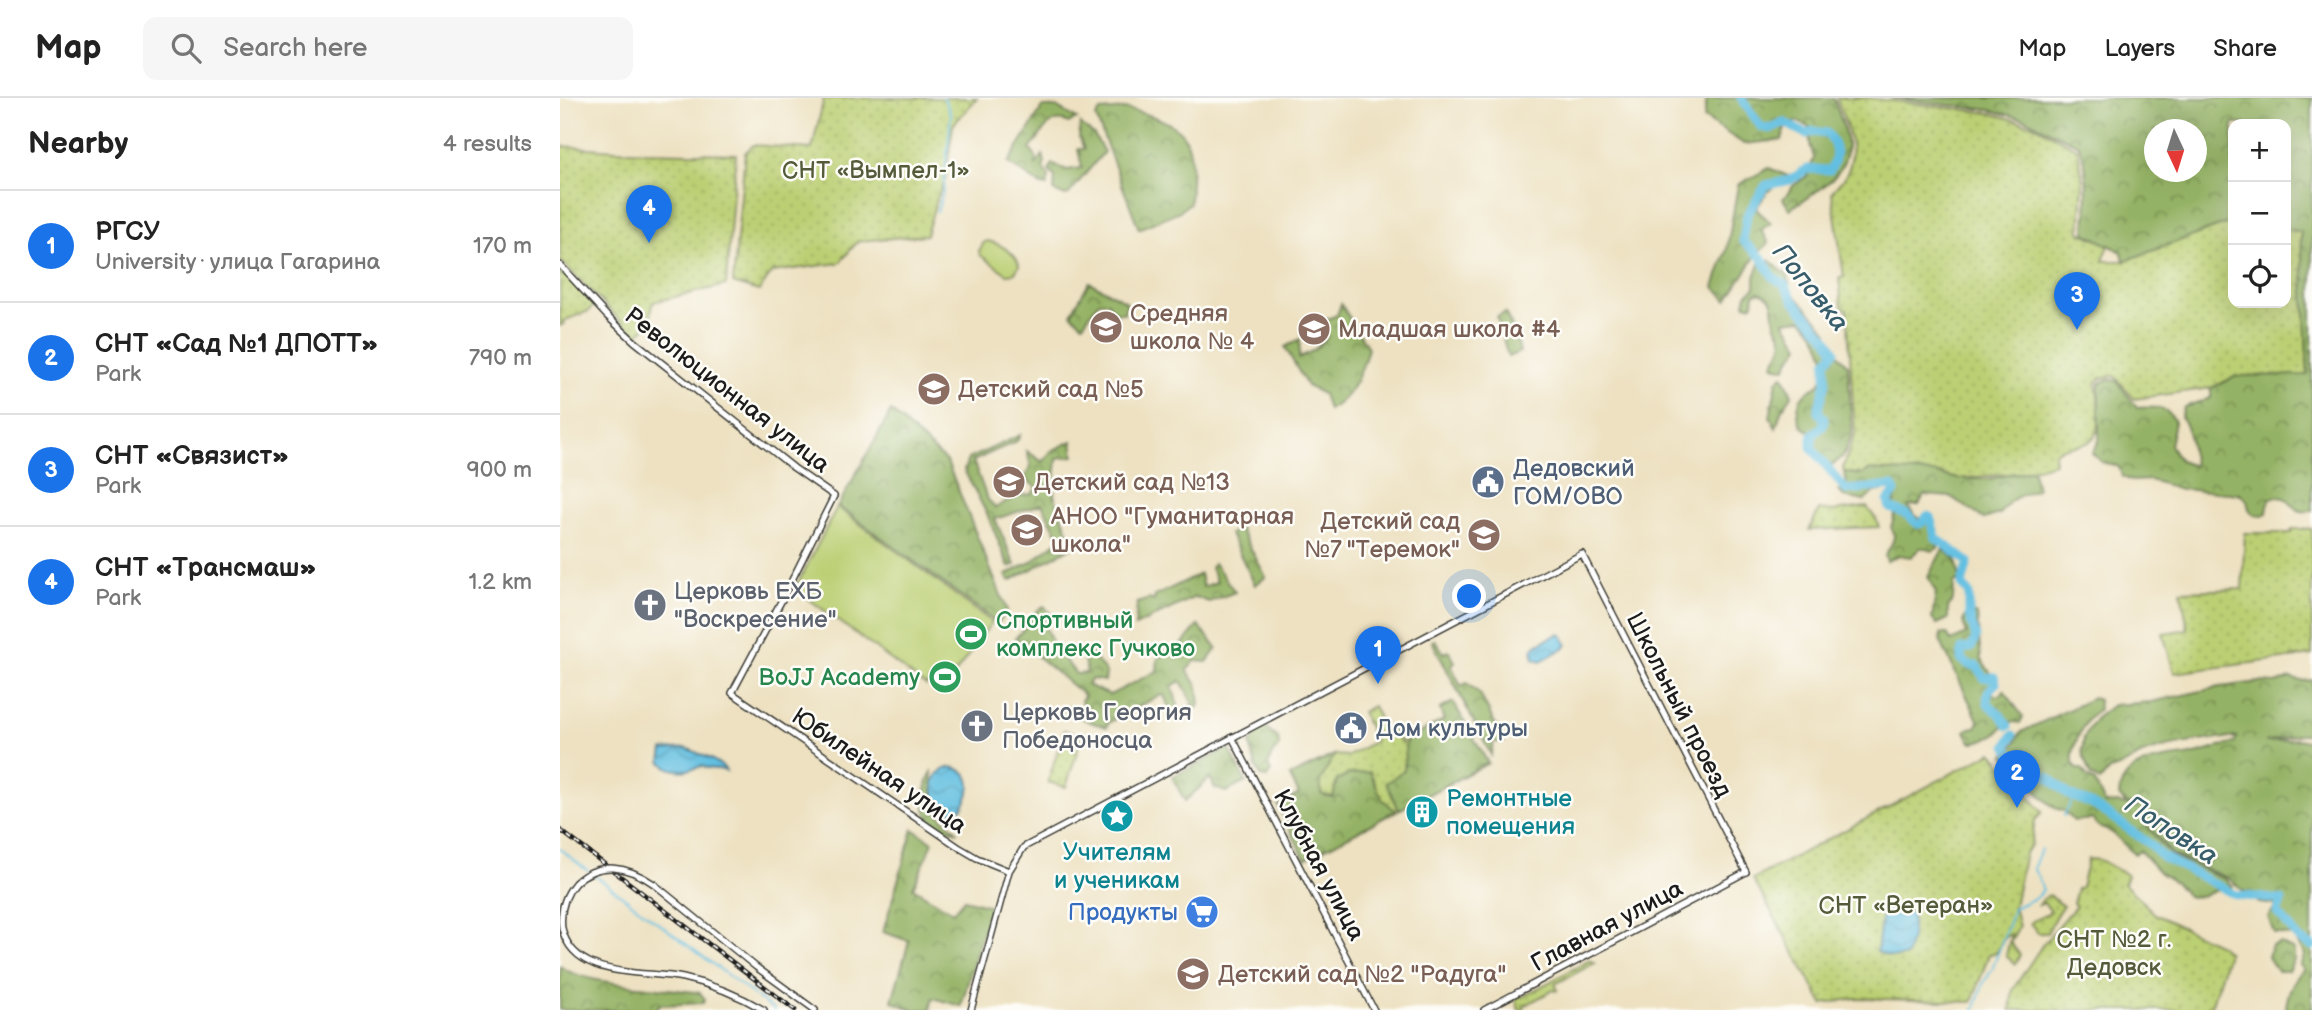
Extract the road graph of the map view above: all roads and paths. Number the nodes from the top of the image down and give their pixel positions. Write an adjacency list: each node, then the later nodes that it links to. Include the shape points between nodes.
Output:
1 (560, 265): 2 (street, Революционная улица, via 634,341 834,496)
2 (732, 693): 4 (street, Юбилейная улица, via 977,859)
3 (1232, 737): 4 (street, via 1031,843); 5 (street, Школьный проезд, via 1582,554); 9 (street, Клубная улица)
4 (1009, 870): 8 (street)
5 (1746, 872): 10 (street, Главная улица)
6 (764, 1010): 7 (street, bridge, via 702,983 608,969 581,958 569,945 561,922 565,898 575,883 595,870 631,871)
7 (815, 1010)
8 (969, 1010)
9 (1374, 1010)
10 (1484, 1010)

